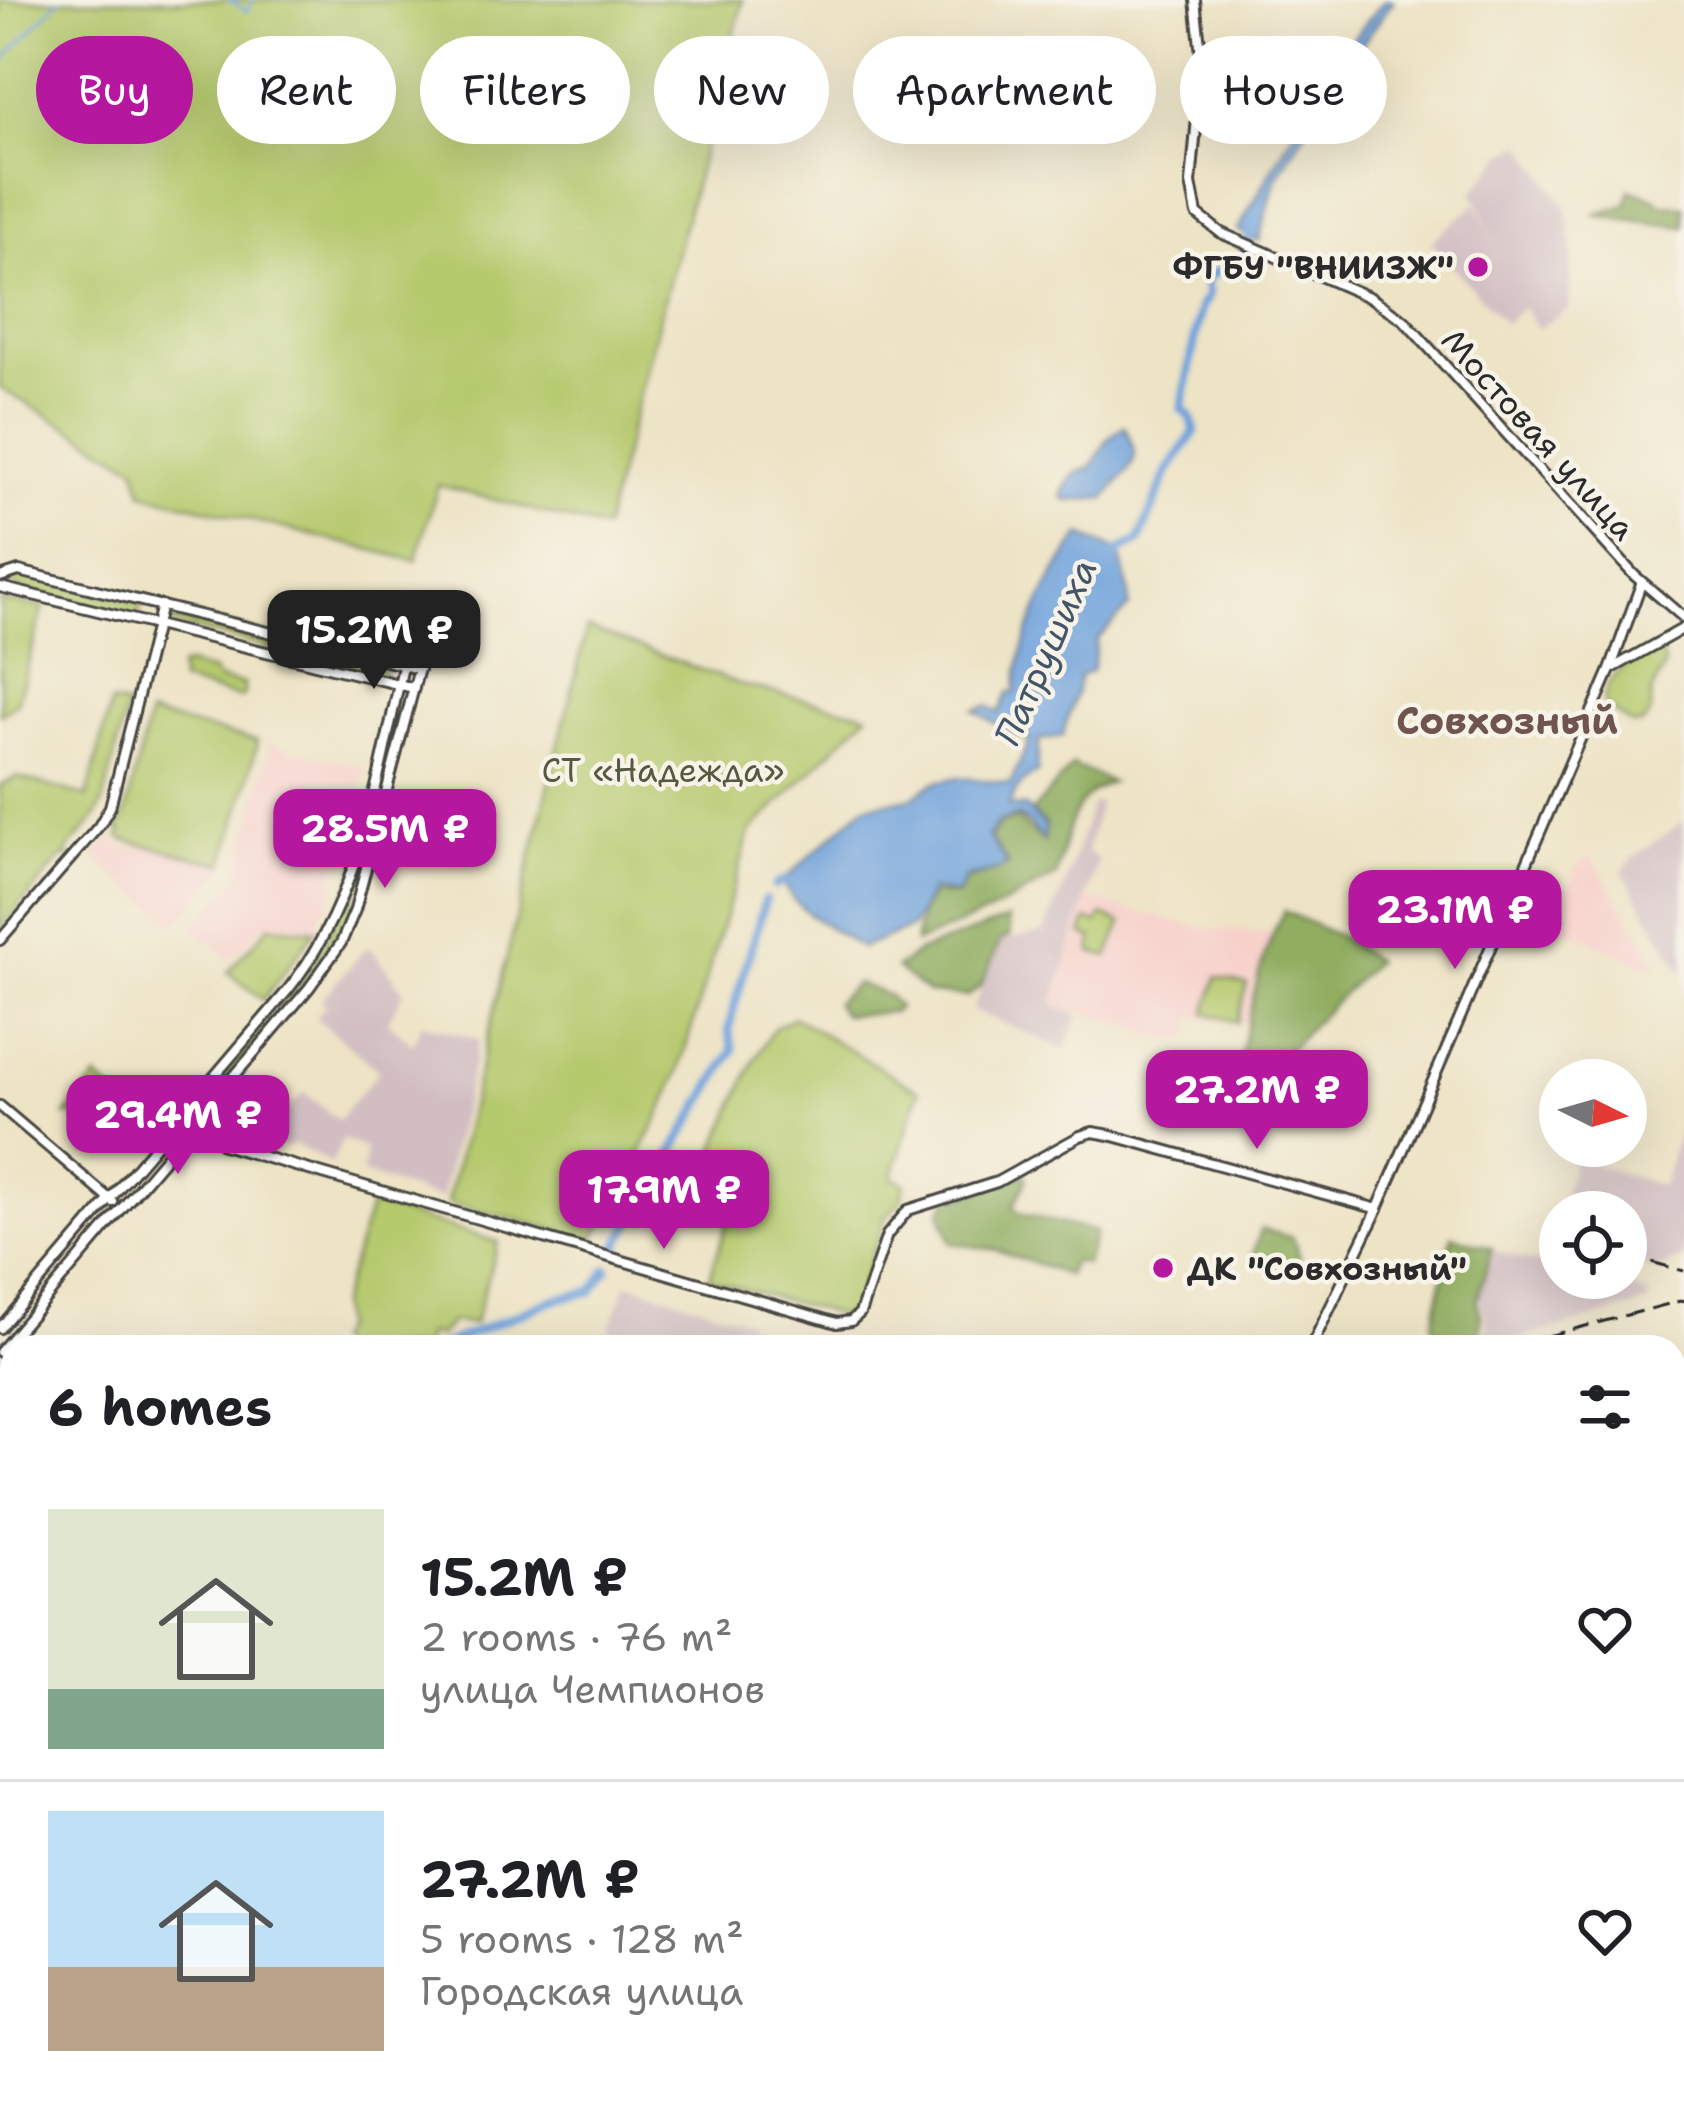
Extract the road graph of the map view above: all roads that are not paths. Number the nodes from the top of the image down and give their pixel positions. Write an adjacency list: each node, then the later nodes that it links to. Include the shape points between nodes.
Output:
1 (1196, 0): 3 (street, Мостовая улица, via 1197,214 1404,320)
2 (0, 577): 5 (street, via 19,571)
3 (1641, 582): 6 (street, Мостовая улица); 11 (street)
4 (0, 587): 7 (street)
5 (161, 605): 7 (street); 9 (street)
6 (1684, 618)
7 (156, 625): 12 (street); 14 (street, via 106,815)
8 (1684, 628): 11 (street)
9 (404, 664): 10 (street); 10 (street, via 410,638 425,642); 12 (street)
10 (419, 669): 13 (street)
11 (1610, 670): 20 (street)
12 (398, 684): 13 (street); 16 (street, via 355,862 329,931)
13 (414, 688): 17 (street, via 347,931)
14 (0, 940)
15 (0, 1106): 18 (street)
16 (190, 1106): 17 (street); 18 (street)
17 (201, 1116): 19 (street); 20 (street, via 223,1145 847,1322 864,1305 887,1234 902,1215 997,1182 1093,1132)
18 (111, 1199): 19 (street); 21 (street)
19 (122, 1209): 22 (street)
20 (1378, 1209): 23 (street)
21 (0, 1328)
22 (15, 1335)
23 (1317, 1335)

